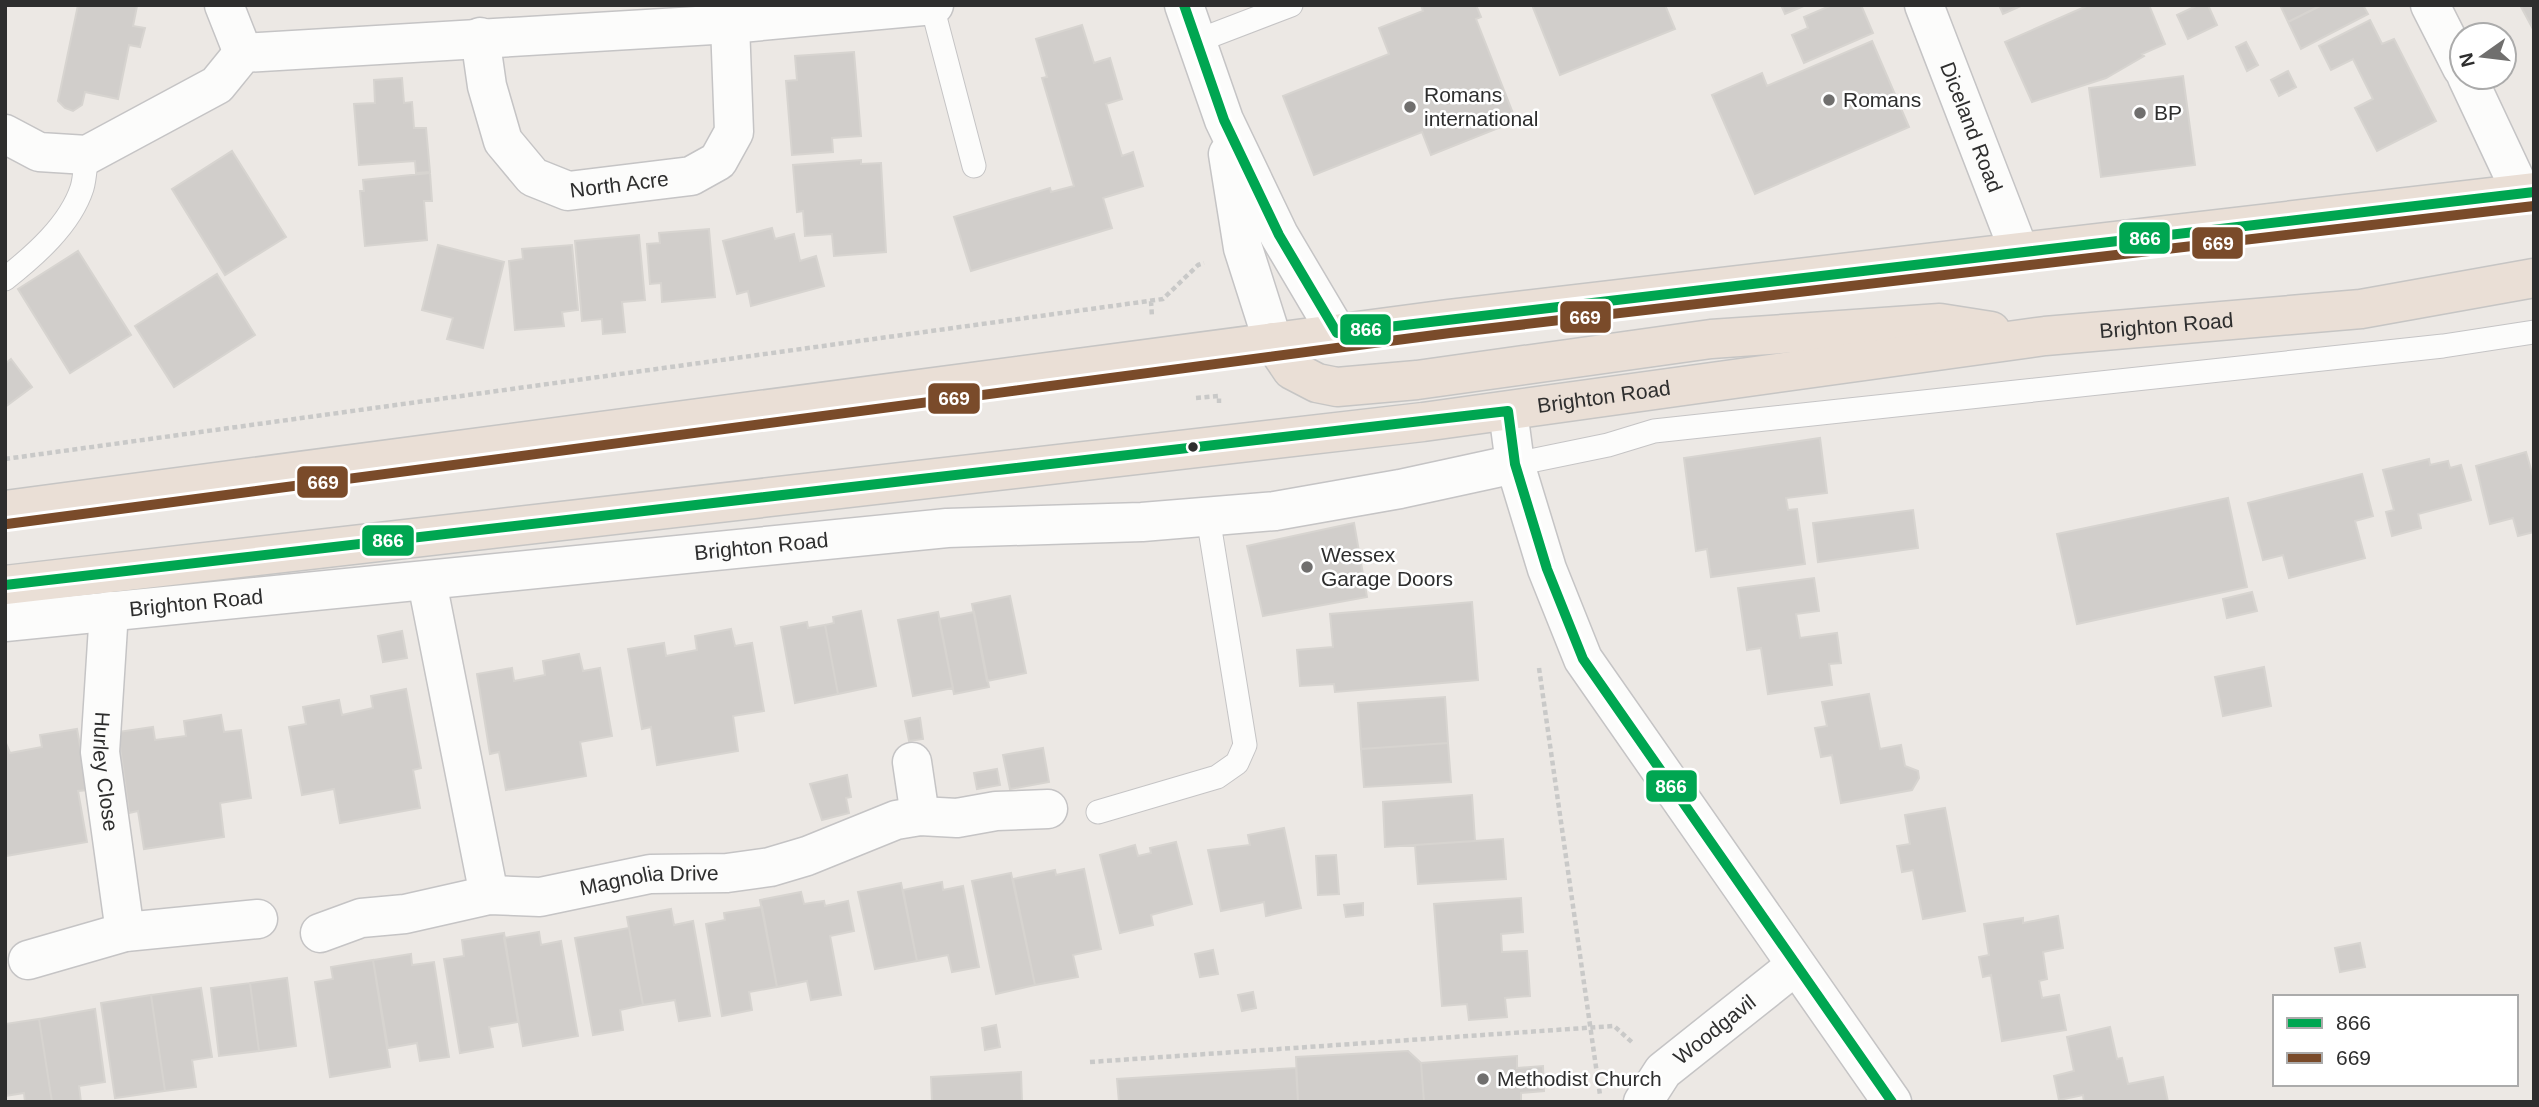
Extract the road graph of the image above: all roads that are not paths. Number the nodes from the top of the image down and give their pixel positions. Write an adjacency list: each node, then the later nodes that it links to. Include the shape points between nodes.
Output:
1 (224, 5): 11 (street)
2 (1184, 5): 10 (street)
3 (1290, 5): 10 (lane)
4 (1924, 5): 18 (street, Diceland Road)
5 (2430, 5): 9 (street)
6 (933, 6): 7 (street); 16 (lane)
7 (730, 24): 8 (street); 8 (street, North Acre, via 734,132 718,161 691,176 568,191 533,177 503,141 487,86)
8 (480, 37): 11 (street)
9 (2448, 40)
10 (1197, 41): 13 (street)
11 (243, 53): 15 (street, via 217,85)
12 (2474, 91): 17 (street)
13 (1224, 120): 22 (street, via 1279,235); 24 (street, via 1243,248)
14 (5, 134): 15 (street, via 38,152)
15 (87, 155): 20 (lane, via 82,189 61,223 42,250)
16 (974, 166)
17 (2528, 193): 18 (highway)
18 (2019, 251): 22 (highway)
19 (2534, 278): 23 (highway, Brighton Road, via 2361,309)
20 (5, 279)
21 (2534, 332): 26 (lane, via 2430,348 1654,431)
22 (1336, 333): 24 (highway)
23 (2045, 336): 24 (highway, via 1940,323 1712,339 1337,387 1292,370); 25 (highway, Brighton Road)
24 (1273, 342): 27 (highway)
25 (1508, 411): 26 (street); 30 (highway, Brighton Road)
26 (1515, 464): 28 (street, Brighton Road, via 1288,509); 42 (street, via 1546,569 1583,659)
27 (5, 510)
28 (1208, 517): 29 (street, Brighton Road, via 947,528); 35 (lane, via 1245,745 1237,763 1217,777)
29 (427, 582): 31 (street, Brighton Road); 37 (street)
30 (5, 585)
31 (109, 611): 32 (street, Brighton Road); 39 (street, Hurley Close, via 100,752)
32 (5, 622)
33 (912, 762): 36 (street)
34 (1048, 809): 36 (street, Magnolia Drive, via 957,818)
35 (1098, 812)
36 (920, 816): 37 (street, Magnolia Drive, via 770,867 650,874 540,897)
37 (489, 895): 40 (street, Magnolia Drive, via 405,914 361,918)
38 (258, 919): 39 (street)
39 (125, 932): 41 (street)
40 (320, 933)
41 (28, 960)
42 (1795, 966): 43 (street, Woodgavil); 44 (street)
43 (1653, 1086)
44 (1892, 1102)

